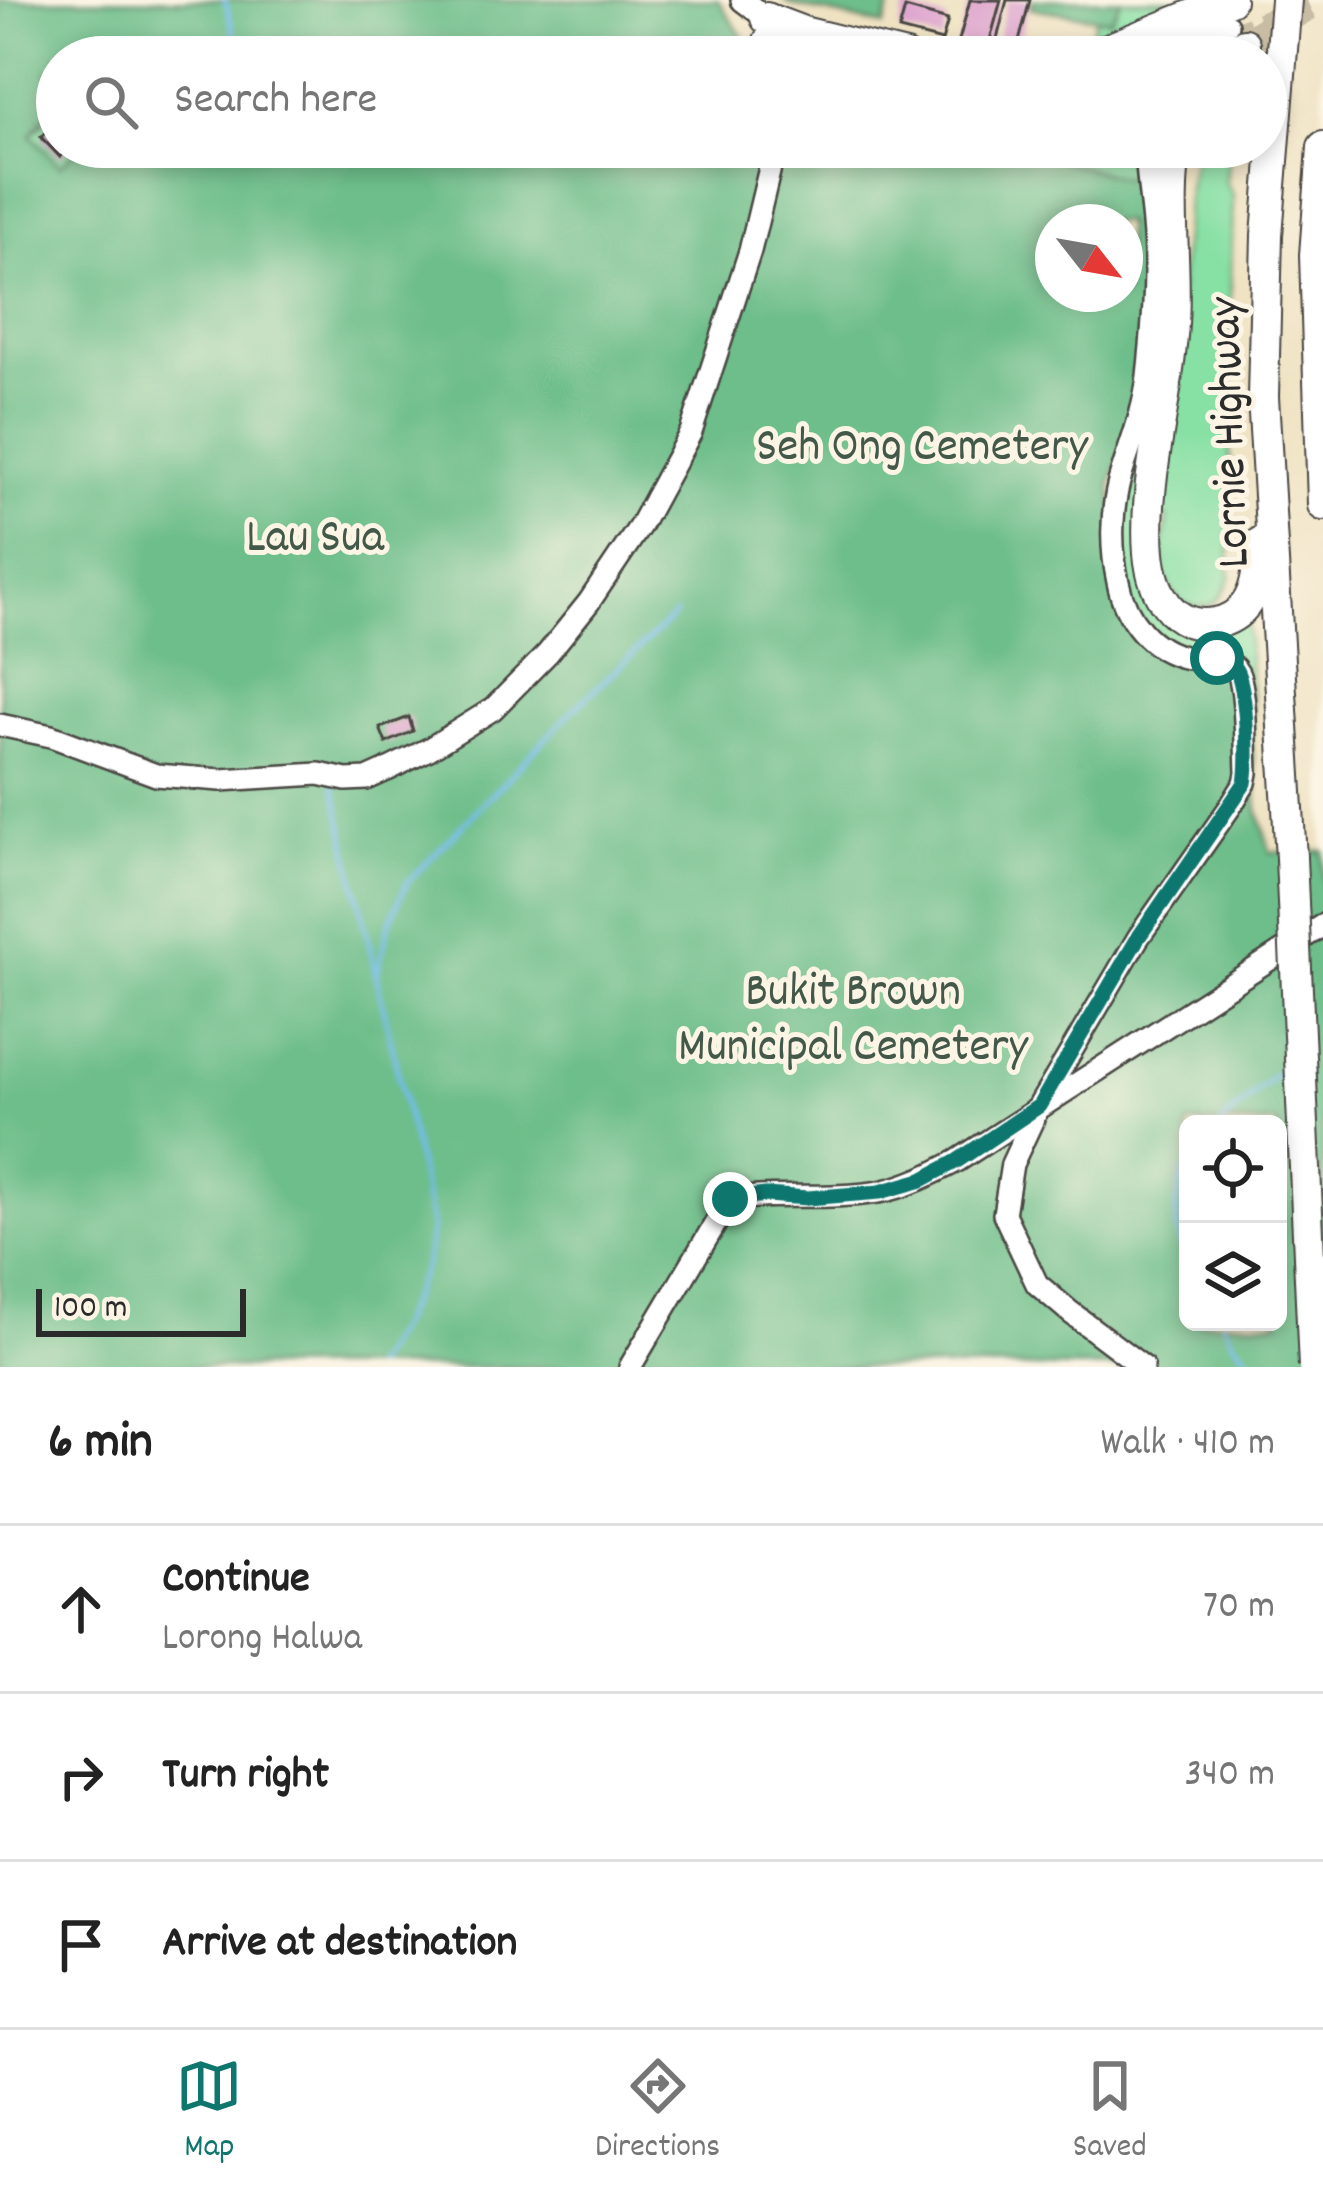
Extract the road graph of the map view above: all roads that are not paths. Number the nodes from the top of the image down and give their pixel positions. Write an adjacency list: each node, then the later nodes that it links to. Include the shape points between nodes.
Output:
1 (730, 0): 3 (street)
2 (1286, 0): 5 (highway, Lornie Highway)
3 (765, 29): 4 (highway)
4 (819, 36)
5 (1281, 36)
6 (1323, 147): 12 (highway, Lornie Highway, via 1315,255)
7 (770, 168): 13 (street, via 691,433 589,602 494,709 387,770 346,780 156,775)
8 (1150, 168): 15 (street, via 1148,381 1115,504 1118,586 1137,628 1175,654 1234,667 1247,773)
9 (1175, 168): 11 (highway, via 1173,323 1148,532 1153,580 1173,613 1212,623 1245,605)
10 (1269, 168): 11 (highway, Lornie Highway)
11 (1270, 483): 18 (highway, Lornie Highway, bridge)
12 (1323, 505)
13 (0, 725)
14 (1323, 925): 15 (street)
15 (1039, 1106): 16 (street, via 922,1180 880,1192 730,1199); 17 (street, via 1012,1164 1004,1214 1037,1283)
16 (630, 1367)
17 (1143, 1367)
18 (1314, 1367)

